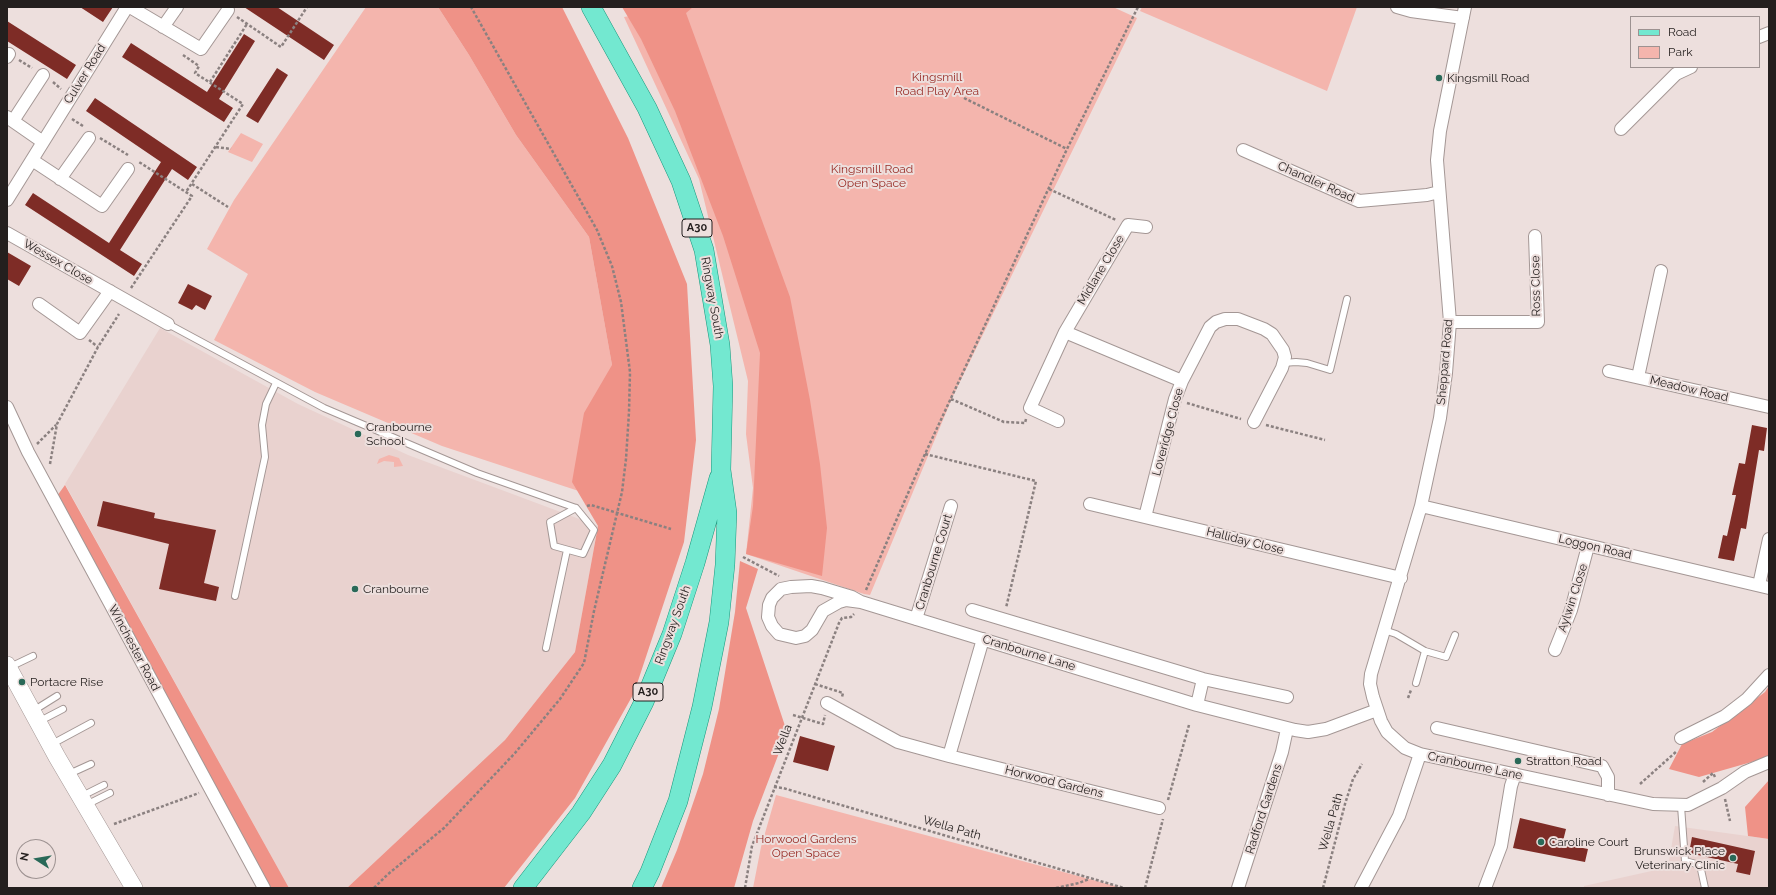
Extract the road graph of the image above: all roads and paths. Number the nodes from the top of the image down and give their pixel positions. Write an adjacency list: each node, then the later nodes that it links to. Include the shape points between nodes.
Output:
1 (128, 7): 10 (street, Culver Road); 19 (street, Culver Road)
2 (177, 7): 10 (street)
3 (307, 7): 14 (path, via 281,47 247,24)
4 (471, 7): 68 (path, via 597,230 612,266 621,302 630,372 626,459)
5 (591, 7): 61 (main road, Ringway South / A30, via 647,108 681,181 704,250 720,345 723,386)
6 (1138, 7): 22 (path)
7 (1397, 7): 9 (street, via 1411,11)
8 (228, 10): 10 (street, Culver Road, via 201,49)
9 (1464, 13): 30 (street, Sheppard Road, via 1440,131 1437,160)
10 (163, 27)
11 (180, 53): 14 (path, via 199,66 195,73)
12 (1689, 68): 17 (street, via 1676,74)
13 (43, 75): 16 (street)
14 (210, 82): 20 (path, via 243,104)
15 (964, 98): 22 (path)
16 (10, 119): 19 (street)
17 (1620, 129)
18 (89, 138): 26 (street)
19 (43, 142): 24 (street, Culver Road)
20 (216, 146): 21 (path); 27 (path)
21 (231, 149)
22 (1067, 149): 28 (path)
23 (1243, 150): 30 (street, Chandler Road, via 1359,201)
24 (32, 160): 26 (street); 32 (street, Culver Road)
25 (128, 169): 26 (street, via 102,206)
26 (60, 179)
27 (192, 184): 29 (path); 33 (path)
28 (1049, 189): 34 (path); 52 (path)
29 (186, 192)
30 (1439, 192): 44 (street, Sheppard Road)
31 (192, 196): 40 (path)
32 (7, 200)
33 (228, 207)
34 (1128, 225): 35 (street, Midlane Close); 46 (street, Midlane Close)
35 (1146, 227)
36 (7, 232): 39 (street, Wessex Close)
37 (1535, 236): 44 (street, Ross Close, via 1538,322)
38 (1661, 271): 49 (street)
39 (110, 291): 42 (street, via 80,333); 45 (street, Wessex Close)
40 (128, 293)
41 (1347, 299): 47 (lane, via 1330,370 1307,363)
42 (39, 304)
43 (119, 314): 58 (path, via 98,347)
44 (1450, 322): 66 (street, Sheppard Road, via 1440,418)
45 (168, 324): 51 (lane)
46 (1065, 332): 50 (street); 55 (street, Midlane Close)
47 (1283, 363): 50 (street, Loveridge Close, via 1284,350 1272,334 1238,319 1225,319 1210,327); 57 (street)
48 (1609, 371): 49 (street, Meadow Road)
49 (1638, 377): 54 (street, Meadow Road)
50 (1182, 381): 69 (street, Loveridge Close, via 1175,399)
51 (276, 383): 67 (lane, via 324,408 409,445); 78 (lane, via 266,404 263,421 265,457)
52 (951, 399): 55 (path, via 1004,422 1025,423); 60 (path)
53 (7, 407): 59 (street, Winchester Road)
54 (1769, 407)
55 (1030, 408): 56 (street)
56 (1058, 421)
57 (1254, 422)
58 (57, 424): 59 (path); 62 (path)
59 (28, 452): 62 (street, Winchester Road)
60 (925, 454): 79 (path); 81 (path, via 1036,481)
61 (721, 470): 135 (main road, Ringway South / A30, via 672,634 644,702 612,765 581,814); 136 (main road, Ringway South / A30, via 726,520 726,565 702,707 678,801)
62 (47, 484): 123 (street, Winchester Road)
63 (1090, 504): 69 (street, Halliday Close)
64 (591, 506): 68 (path)
65 (951, 506): 82 (street, Cranbourne Court)
66 (1421, 506): 72 (street, Loggon Road); 76 (street, Sheppard Road)
67 (576, 508): 73 (lane, via 550,522 554,546); 73 (lane, via 594,530 583,554)
68 (617, 514): 70 (path); 134 (path, via 584,663 560,699 515,753 444,828)
69 (1145, 517): 76 (street, Halliday Close)
70 (671, 529)
71 (1769, 539): 77 (street)
72 (1588, 546): 77 (street, Loggon Road); 88 (street, Aylwin Close, via 1571,610)
73 (567, 550): 86 (lane)
74 (743, 557): 75 (path)
75 (762, 566)
76 (1400, 578): 83 (street, Sheppard Road)
77 (1764, 586)
78 (235, 596)
79 (860, 603): 79 (street, Cranbourne Lane, via 839,602 823,611 812,630 805,636 796,638 779,634 768,617 772,598 781,589 791,587 822,588 852,597); 82 (street, Cranbourne Lane); 104 (path, Wella, via 851,617 842,618 839,623)
80 (972, 610): 81 (street, Cranbourne Lane)
81 (1003, 618): 92 (street, Cranbourne Lane)
82 (916, 619): 85 (street, Cranbourne Lane)
83 (1384, 630): 87 (lane); 101 (street, Sheppard Road, via 1370,684)
84 (1455, 635): 87 (lane, via 1446,657)
85 (983, 639): 99 (street, Cranbourne Lane); 113 (street)
86 (546, 648)
87 (1425, 650): 93 (lane)
88 (1555, 650)
89 (33, 656): 90 (lane)
90 (8, 666): 103 (street)
91 (1769, 675): 109 (street, via 1747,699 1725,716)
92 (1203, 679): 96 (street, Cranbourne Lane); 99 (street)
93 (1416, 683)
94 (1410, 692): 97 (path)
95 (57, 696): 103 (lane)
96 (1287, 697)
97 (1408, 698)
98 (827, 703): 113 (street, Horwood Gardens, via 898,742)
99 (1197, 704): 108 (street, Cranbourne Lane)
100 (63, 709): 103 (lane)
101 (1377, 710): 108 (street, Cranbourne Lane, via 1326,729 1308,732); 112 (street, Cranbourne Lane, via 1387,732 1405,748)
102 (793, 715): 104 (path)
103 (35, 717): 110 (street)
104 (801, 718): 106 (path); 121 (path, Wella)
105 (91, 723): 110 (lane)
106 (823, 724)
107 (1437, 728): 125 (street, via 1602,766 1608,777)
108 (1287, 729): 140 (street, Radford Gardens)
109 (1681, 738)
110 (50, 744): 118 (street)
111 (1677, 751): 119 (path)
112 (1420, 754): 117 (street, Cranbourne Lane); 142 (street, via 1399,816)
113 (950, 756): 128 (street, Horwood Gardens)
114 (1769, 762): 122 (street, Cranbourne Lane, via 1745,772)
115 (91, 764): 118 (lane)
116 (1362, 764): 141 (path, Wella Path, via 1353,779 1345,804)
117 (1515, 774): 125 (street, Cranbourne Lane); 143 (street, via 1501,846)
118 (68, 775): 126 (street)
119 (1640, 784)
120 (104, 785): 126 (lane)
121 (774, 787): 131 (path, Wella Path); 137 (path, Wella, via 752,846)
122 (1722, 788): 127 (street, Cranbourne Lane); 129 (path)
123 (209, 790): 130 (path); 133 (street, Winchester Road)
124 (110, 793): 126 (lane)
125 (1608, 795): 127 (street, Cranbourne Lane, via 1653,804)
126 (83, 801): 132 (street)
127 (1681, 806): 144 (lane, via 1685,861 1700,865)
128 (1159, 808)
129 (1730, 821)
130 (111, 825)
131 (1090, 878): 138 (path); 139 (path, Wella Path)
132 (134, 888)
133 (264, 888)
134 (374, 888)
135 (523, 888)
136 (642, 888)
137 (745, 888)
138 (1056, 888)
139 (1124, 888)
140 (1238, 888)
141 (1323, 888)
142 (1361, 888)
143 (1485, 888)
144 (1705, 888)

